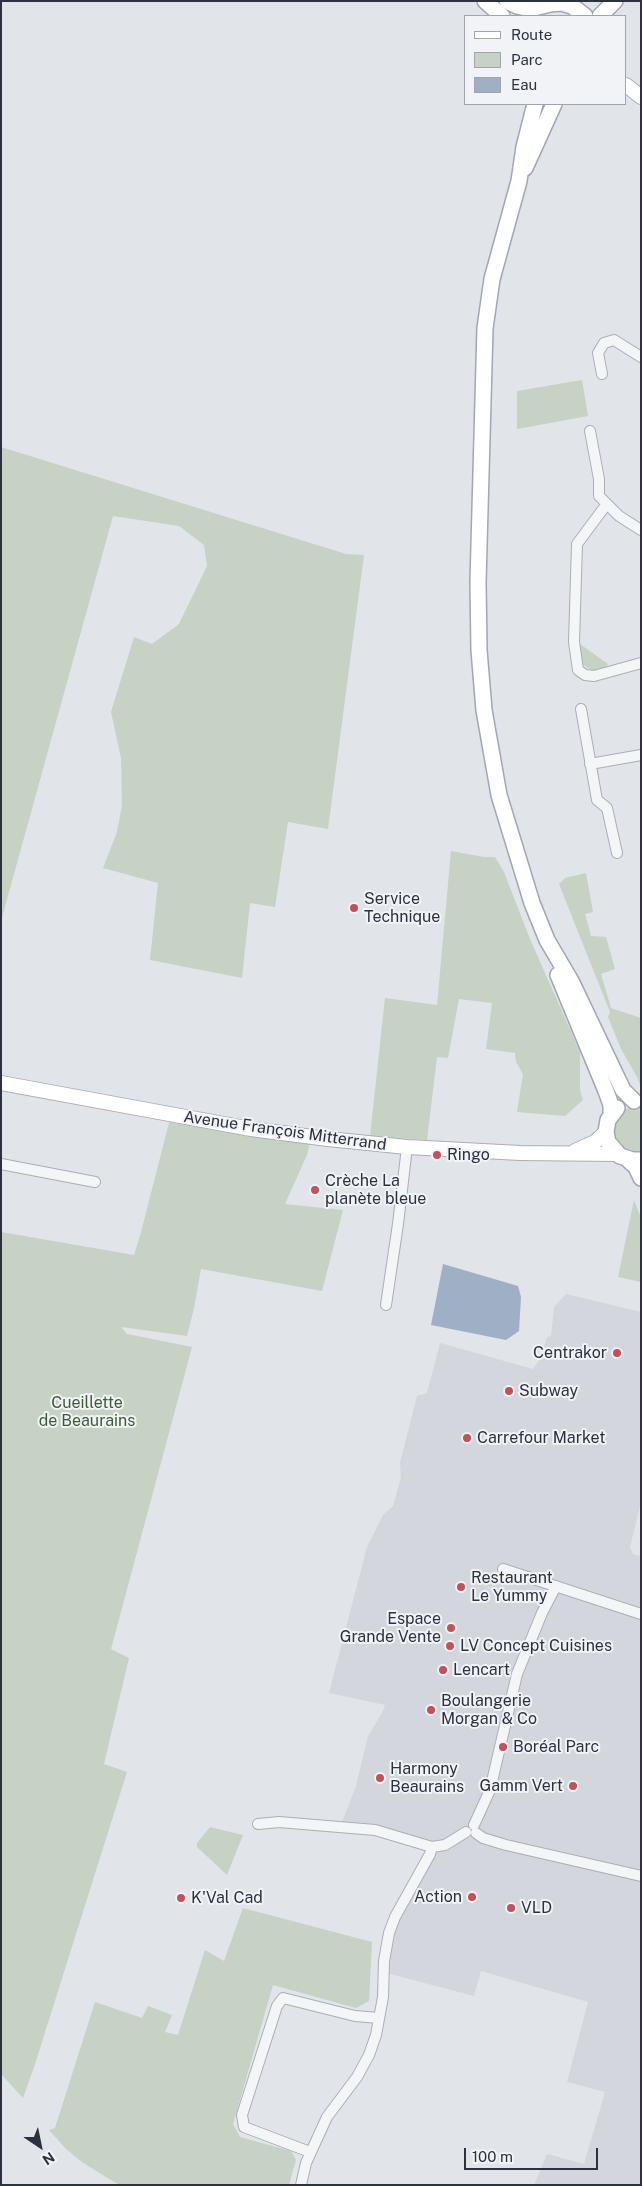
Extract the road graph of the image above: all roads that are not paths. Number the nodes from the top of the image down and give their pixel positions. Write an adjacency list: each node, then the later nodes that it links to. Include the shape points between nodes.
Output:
1 (485, 1): 7 (main road)
2 (507, 1): 6 (main road)
3 (590, 1): 5 (main road)
4 (615, 1): 9 (main road)
5 (572, 6): 6 (main road, via 550,4); 8 (main road)
6 (534, 12)
7 (501, 15)
8 (585, 15)
9 (601, 15)
10 (535, 105): 12 (main road)
11 (554, 105): 12 (main road)
12 (519, 181): 23 (main road, via 492,279 485,328 478,650 484,710 499,795 518,863)
13 (641, 357): 14 (street, via 614,340 604,343 598,353)
14 (602, 374)
15 (590, 432): 16 (street, via 599,496)
16 (606, 505): 17 (street); 18 (street, via 577,544 574,642 578,670 594,676)
17 (641, 530)
18 (641, 663)
19 (581, 709): 21 (street)
20 (641, 755): 21 (street)
21 (590, 764): 22 (street, via 597,800 607,808)
22 (617, 853)
23 (547, 940): 25 (main road, via 571,981 623,1090); 26 (main road, via 556,971 606,1091)
24 (1, 1083): 28 (main road, Avenue François Mitterrand, via 250,1129)
25 (637, 1102): 26 (main road, via 621,1105)
26 (611, 1115): 27 (main road)
27 (606, 1132): 29 (main road, via 596,1142); 30 (main road, via 610,1146)
28 (407, 1147): 29 (main road, Avenue François Mitterrand, via 520,1153); 34 (street)
29 (571, 1152): 30 (main road, Avenue François Mitterrand)
30 (628, 1158): 32 (main road)
31 (1, 1164): 33 (street)
32 (641, 1178)
33 (95, 1182)
34 (386, 1305)
35 (503, 1569): 36 (street)
36 (556, 1586): 37 (street); 39 (street, via 517,1674 490,1790)
37 (641, 1614)
38 (258, 1824): 40 (street, via 279,1822 375,1830)
39 (472, 1830): 40 (street, via 445,1845); 41 (street, via 483,1838 506,1845)
40 (432, 1847): 42 (street, via 389,1933)
41 (641, 1876)
42 (379, 2018): 43 (street, via 369,2055 327,2117); 43 (street, via 354,2016 283,1998 277,2006 242,2115 244,2126)
43 (310, 2152): 44 (street)
44 (301, 2185)

